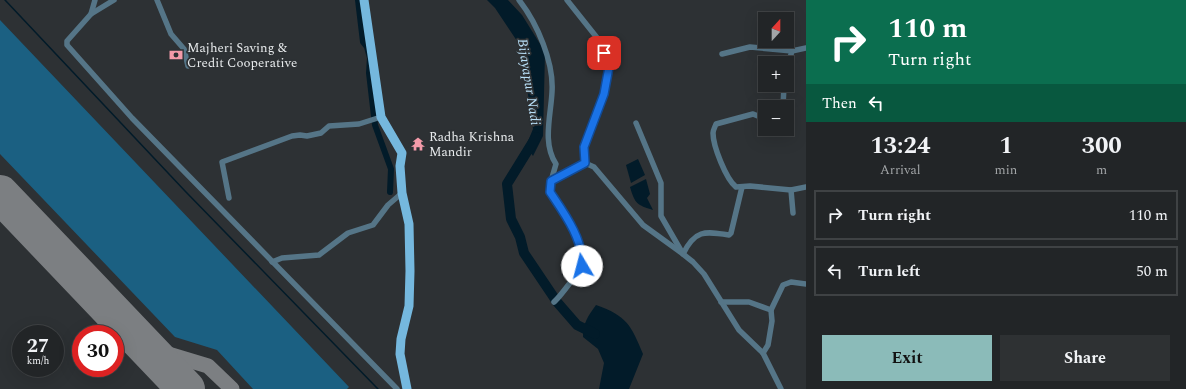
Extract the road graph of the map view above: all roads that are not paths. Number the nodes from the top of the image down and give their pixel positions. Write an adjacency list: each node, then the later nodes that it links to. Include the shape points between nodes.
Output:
1 (95, 0): 7 (street)
2 (114, 0): 7 (street)
3 (157, 0): 12 (street, via 171,34 184,49)
4 (364, 0): 14 (main road)
5 (519, 0): 17 (street, via 530,15 550,66 552,90 549,141 550,155 556,164)
6 (567, 0): 16 (street, via 598,39 609,67 604,94 584,147)
7 (91, 14): 25 (street, via 66,41 67,45 132,118)
8 (806, 48): 9 (street)
9 (792, 51): 10 (street, via 750,47); 11 (street)
10 (722, 54)
11 (791, 56)
12 (188, 66)
13 (758, 116): 19 (street, via 753,114 716,124 713,132 723,170 731,184 736,188)
14 (381, 117): 21 (main road, via 402,154); 22 (street, via 359,124 329,126 321,133 307,136 292,136 222,162)
15 (636, 123): 24 (street, via 661,183 661,216)
16 (585, 163): 17 (street); 24 (street, via 594,168 643,225)
17 (551, 181): 27 (street, via 550,192 566,216 583,254 582,266)
18 (806, 186): 20 (street)
19 (742, 187): 20 (street); 24 (street, via 731,233 729,235 708,231 698,234)
20 (792, 190): 23 (street)
21 (402, 193): 25 (street, via 388,205 373,226 348,233 319,255 282,258); 32 (main road, via 409,224 409,306 400,354)
22 (229, 198)
23 (793, 213)
24 (683, 254): 28 (street, via 704,274)
25 (272, 262): 31 (street)
26 (806, 284): 29 (street, via 790,282 783,285)
27 (556, 300)
28 (721, 302): 29 (street, via 749,302); 30 (street, via 739,330)
29 (771, 310): 30 (street, via 772,321)
30 (764, 353): 33 (street)
31 (397, 389)
32 (407, 389)
33 (780, 389)

